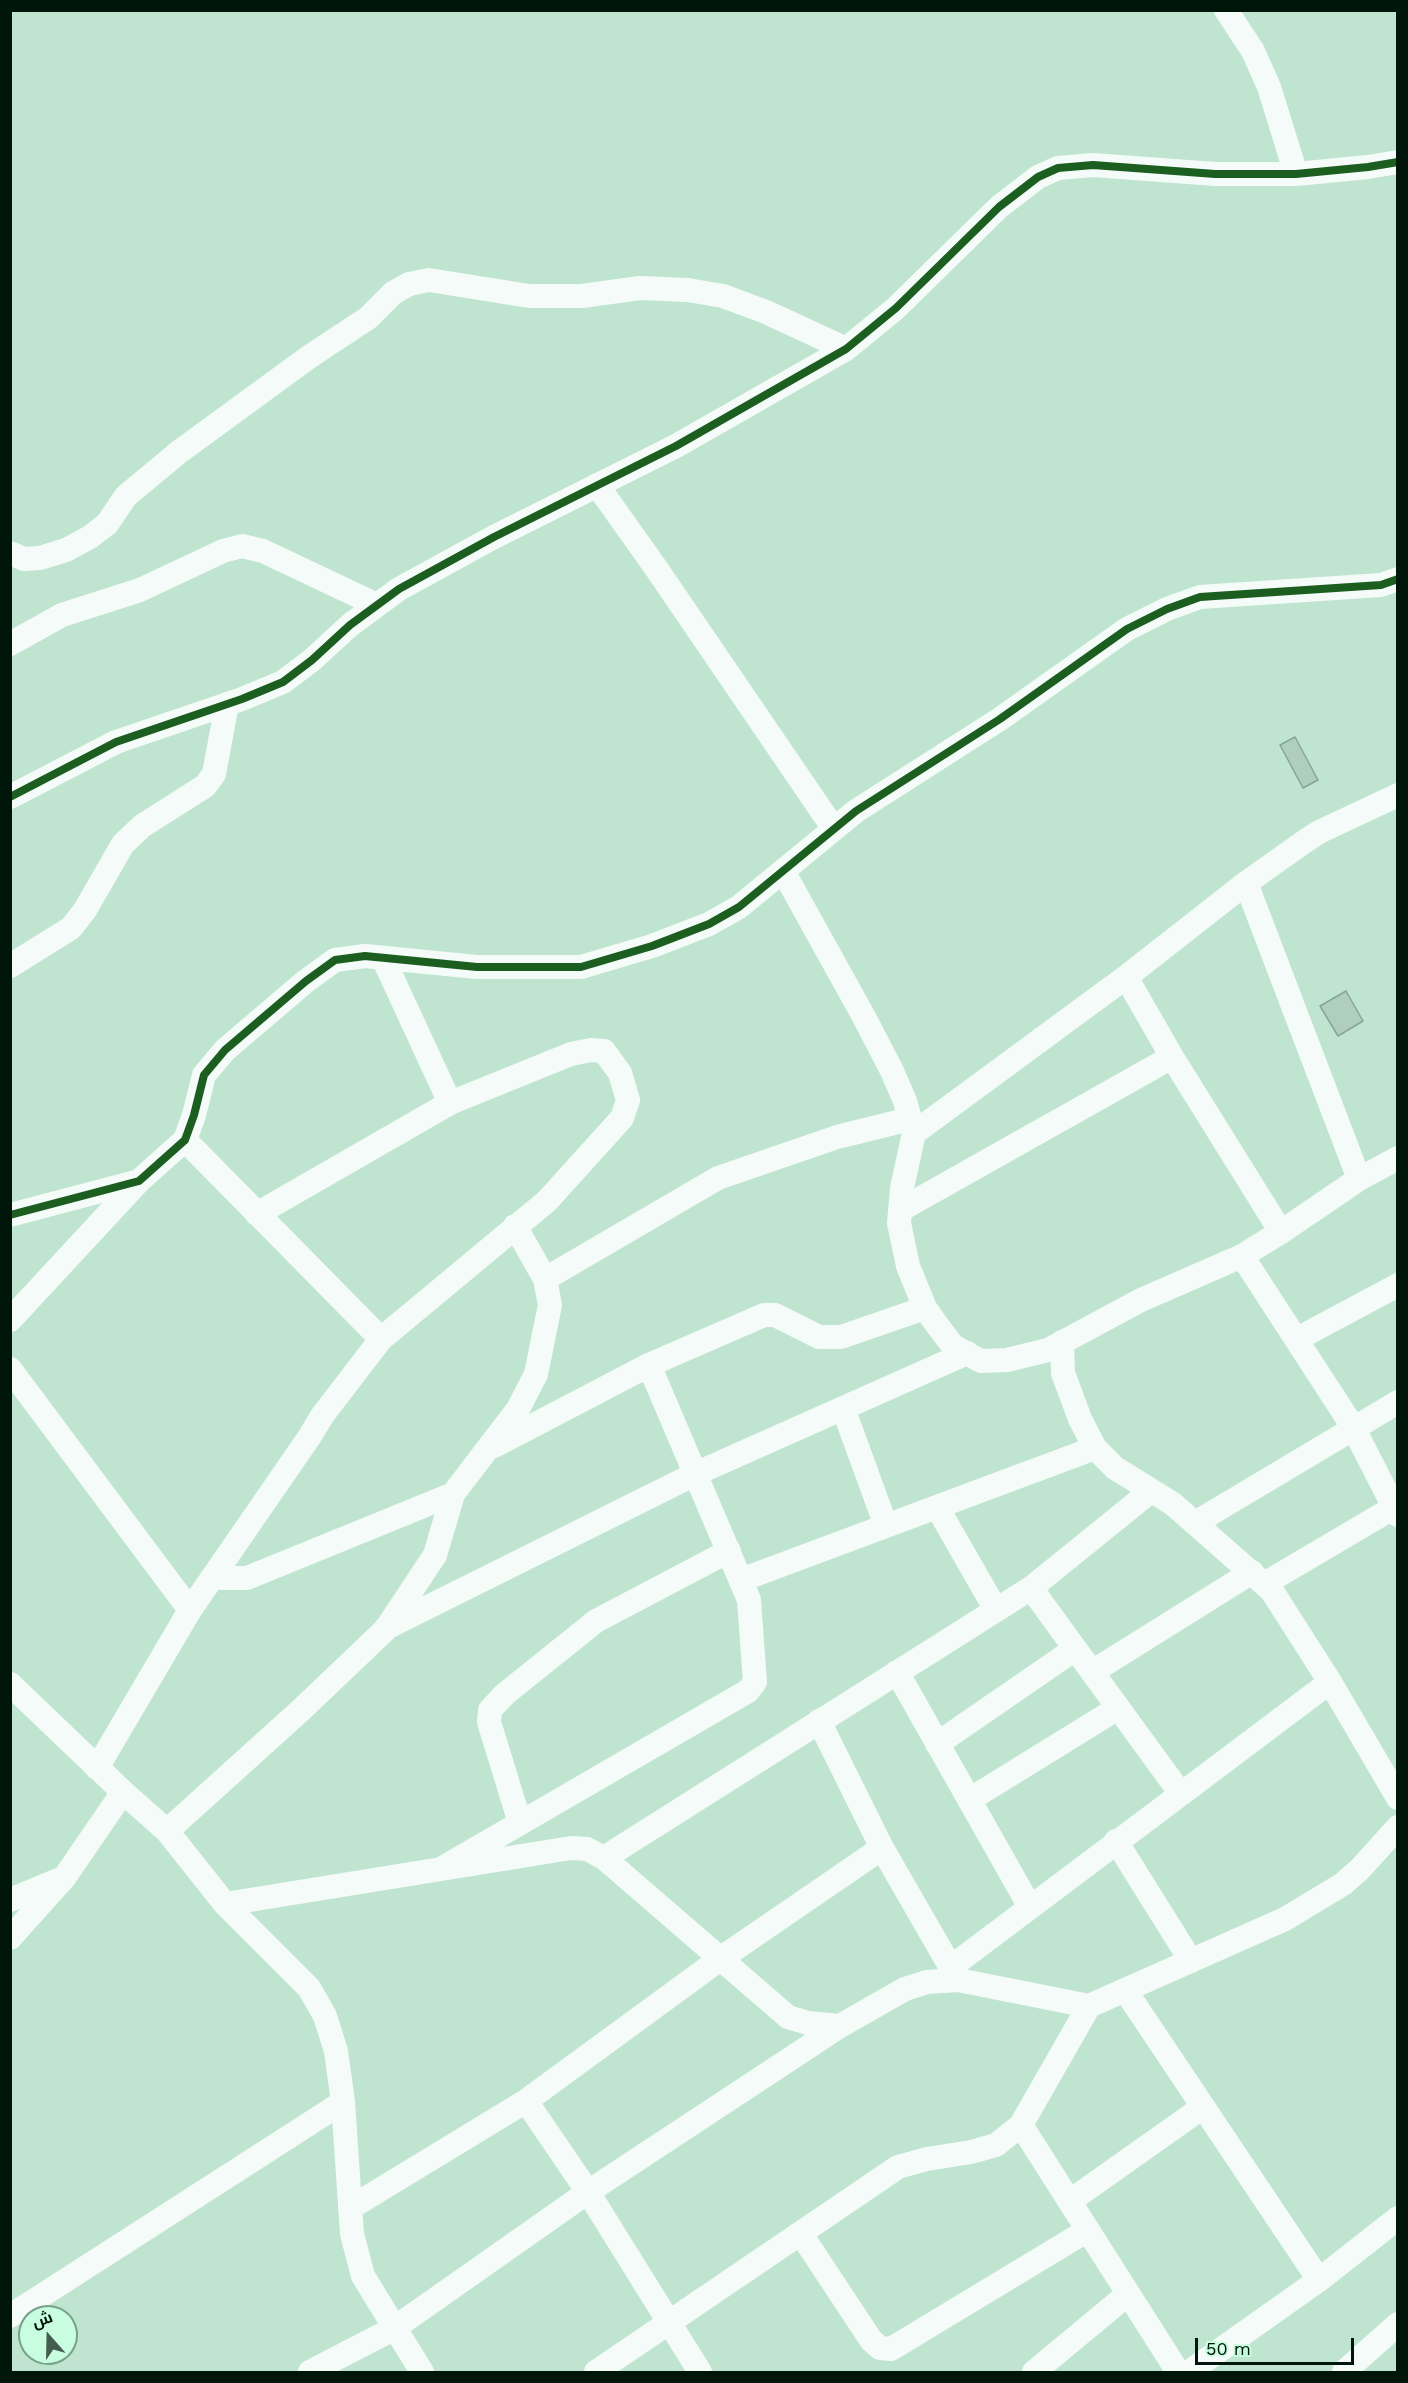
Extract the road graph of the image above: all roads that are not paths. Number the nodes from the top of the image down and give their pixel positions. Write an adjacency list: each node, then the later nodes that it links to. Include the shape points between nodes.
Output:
1 (1226, 10): 3 (street, via 1269,87)
2 (1398, 162): 3 (street)
3 (1296, 174): 4 (street, via 1215,174 1093,165 1058,168 1023,187 999,207 896,308)
4 (846, 349): 5 (street, via 676,446); 6 (street, via 723,296 688,290 640,288 582,296 529,296 429,280 409,284 393,293 368,318 179,452 126,496 107,524 90,537 40,558 24,559)
5 (597, 485): 8 (street, via 484,542); 13 (street)
6 (10, 553)
7 (1398, 579): 13 (street, via 1381,585 1200,597 1167,609 1127,629)
8 (377, 605): 9 (street, via 263,551 242,546 140,590 62,615); 10 (street, via 283,682)
9 (10, 644)
10 (227, 704): 12 (street, via 116,742); 17 (street, via 214,774 205,786 141,826 123,844 85,910 70,928)
11 (1398, 795): 15 (street, via 1319,832)
12 (10, 797)
13 (834, 829): 14 (street)
14 (783, 871): 16 (street, via 739,907 709,924 581,967 477,967); 21 (street, via 892,1071)
15 (1246, 883): 18 (street); 24 (street)
16 (383, 958): 20 (street); 22 (street, via 345,957 326,965 225,1050 204,1076)
17 (10, 966)
18 (1126, 978): 19 (street); 21 (street)
19 (1172, 1057): 26 (street); 30 (street)
20 (450, 1103): 27 (street); 29 (street, via 571,1054 591,1050 604,1051 620,1073 628,1100 622,1118 547,1201)
21 (912, 1126): 26 (street); 32 (street, via 837,1137 718,1178)
22 (185, 1140): 25 (street); 27 (street)
23 (1398, 1158): 24 (street)
24 (1359, 1179): 30 (street)
25 (139, 1181): 28 (street); 35 (street)
26 (900, 1210): 34 (street, via 908,1266)
27 (258, 1214): 36 (street)
28 (10, 1215)
29 (515, 1226): 32 (street); 36 (street)
30 (1281, 1232): 31 (street)
31 (1242, 1256): 37 (street); 38 (street, via 1141,1300)
32 (546, 1279): 45 (street, via 550,1305 536,1374 518,1409)
33 (1398, 1285): 37 (street)
34 (925, 1308): 39 (street, via 954,1346); 40 (street, via 841,1337 819,1337 775,1314 764,1315)
35 (10, 1320)
36 (381, 1339): 55 (street, via 322,1416)
37 (1297, 1339): 44 (street)
38 (1062, 1342): 39 (street, via 1048,1350 1007,1360 981,1361); 46 (street, via 1063,1372)
39 (967, 1353): 43 (street)
40 (648, 1365): 45 (street); 47 (street)
41 (10, 1369): 59 (street)
42 (1398, 1402): 44 (street)
43 (843, 1408): 47 (street); 53 (street)
44 (1353, 1427): 51 (street); 52 (street)
45 (490, 1448): 49 (street)
46 (1095, 1448): 48 (street); 50 (street)
47 (695, 1474): 54 (street); 61 (street)
48 (1151, 1491): 52 (street); 58 (street)
49 (453, 1494): 55 (street, via 247,1578); 61 (street, via 435,1555)
50 (938, 1507): 53 (street); 60 (street)
51 (1396, 1509): 56 (street)
52 (1195, 1522): 56 (street)
53 (886, 1526): 57 (street)
54 (729, 1551): 57 (street); 75 (street, via 596,1621 490,1710 489,1722)
55 (212, 1578): 59 (street)
56 (1258, 1578): 64 (street); 65 (street, via 1272,1591)
57 (741, 1580): 75 (street, via 749,1600 755,1682 748,1691)
58 (1031, 1588): 60 (street); 62 (street)
59 (190, 1610): 70 (street)
60 (996, 1611): 63 (street)
61 (386, 1629): 77 (street)
62 (1075, 1649): 64 (street); 69 (street)
63 (897, 1672): 68 (street); 69 (street)
64 (1092, 1672): 67 (street)
65 (1330, 1682): 72 (street); 73 (street)
66 (10, 1684): 70 (street)
67 (1118, 1708): 72 (street); 74 (street)
68 (819, 1721): 79 (street); 80 (street)
69 (938, 1744): 74 (street)
70 (97, 1768): 71 (street)
71 (123, 1792): 77 (street); 82 (street)
72 (1181, 1794): 78 (street)
73 (1398, 1798)
74 (969, 1800): 85 (street)
75 (520, 1823): 81 (street)
76 (1398, 1827): 88 (street, via 1343,1884 1285,1919)
77 (166, 1831): 84 (street)
78 (1116, 1841): 85 (street); 88 (street)
79 (882, 1848): 87 (street); 89 (street)
80 (604, 1858): 81 (street, via 587,1849 571,1848); 87 (street)
81 (441, 1869): 84 (street)
82 (64, 1878): 83 (street); 86 (street)
83 (10, 1900)
84 (225, 1904): 94 (street, via 309,1988 334,2043)
85 (1030, 1907): 89 (street)
86 (10, 1938)
87 (720, 1959): 92 (street, via 788,2017); 93 (street)
88 (1191, 1961): 90 (street)
89 (954, 1973): 91 (street); 92 (street, via 905,1989)
90 (1125, 1990): 91 (street); 95 (street)
91 (1089, 2006): 96 (street)
92 (840, 2026): 97 (street)
93 (526, 2101): 97 (street); 99 (street)
94 (343, 2102): 99 (street); 105 (street)
95 (1203, 2107): 98 (street); 103 (street)
96 (1021, 2126): 98 (street); 102 (street, via 996,2145 898,2167)
97 (588, 2193): 106 (street); 108 (street)
98 (1070, 2201): 101 (street)
99 (350, 2208): 108 (street, via 363,2276)
100 (1398, 2218): 103 (street)
101 (1088, 2230): 102 (street, via 891,2349 880,2348 871,2340); 104 (street)
102 (801, 2234): 106 (street)
103 (1319, 2280): 115 (street)
104 (1128, 2294): 113 (street); 114 (street)
105 (10, 2316)
106 (669, 2324): 111 (street); 112 (street)
107 (1398, 2324): 116 (street)
108 (393, 2329): 109 (street); 110 (street)
109 (310, 2373)
110 (422, 2373)
111 (596, 2373)
112 (700, 2373)
113 (1034, 2373)
114 (1178, 2373)
115 (1190, 2373)
116 (1344, 2373)

